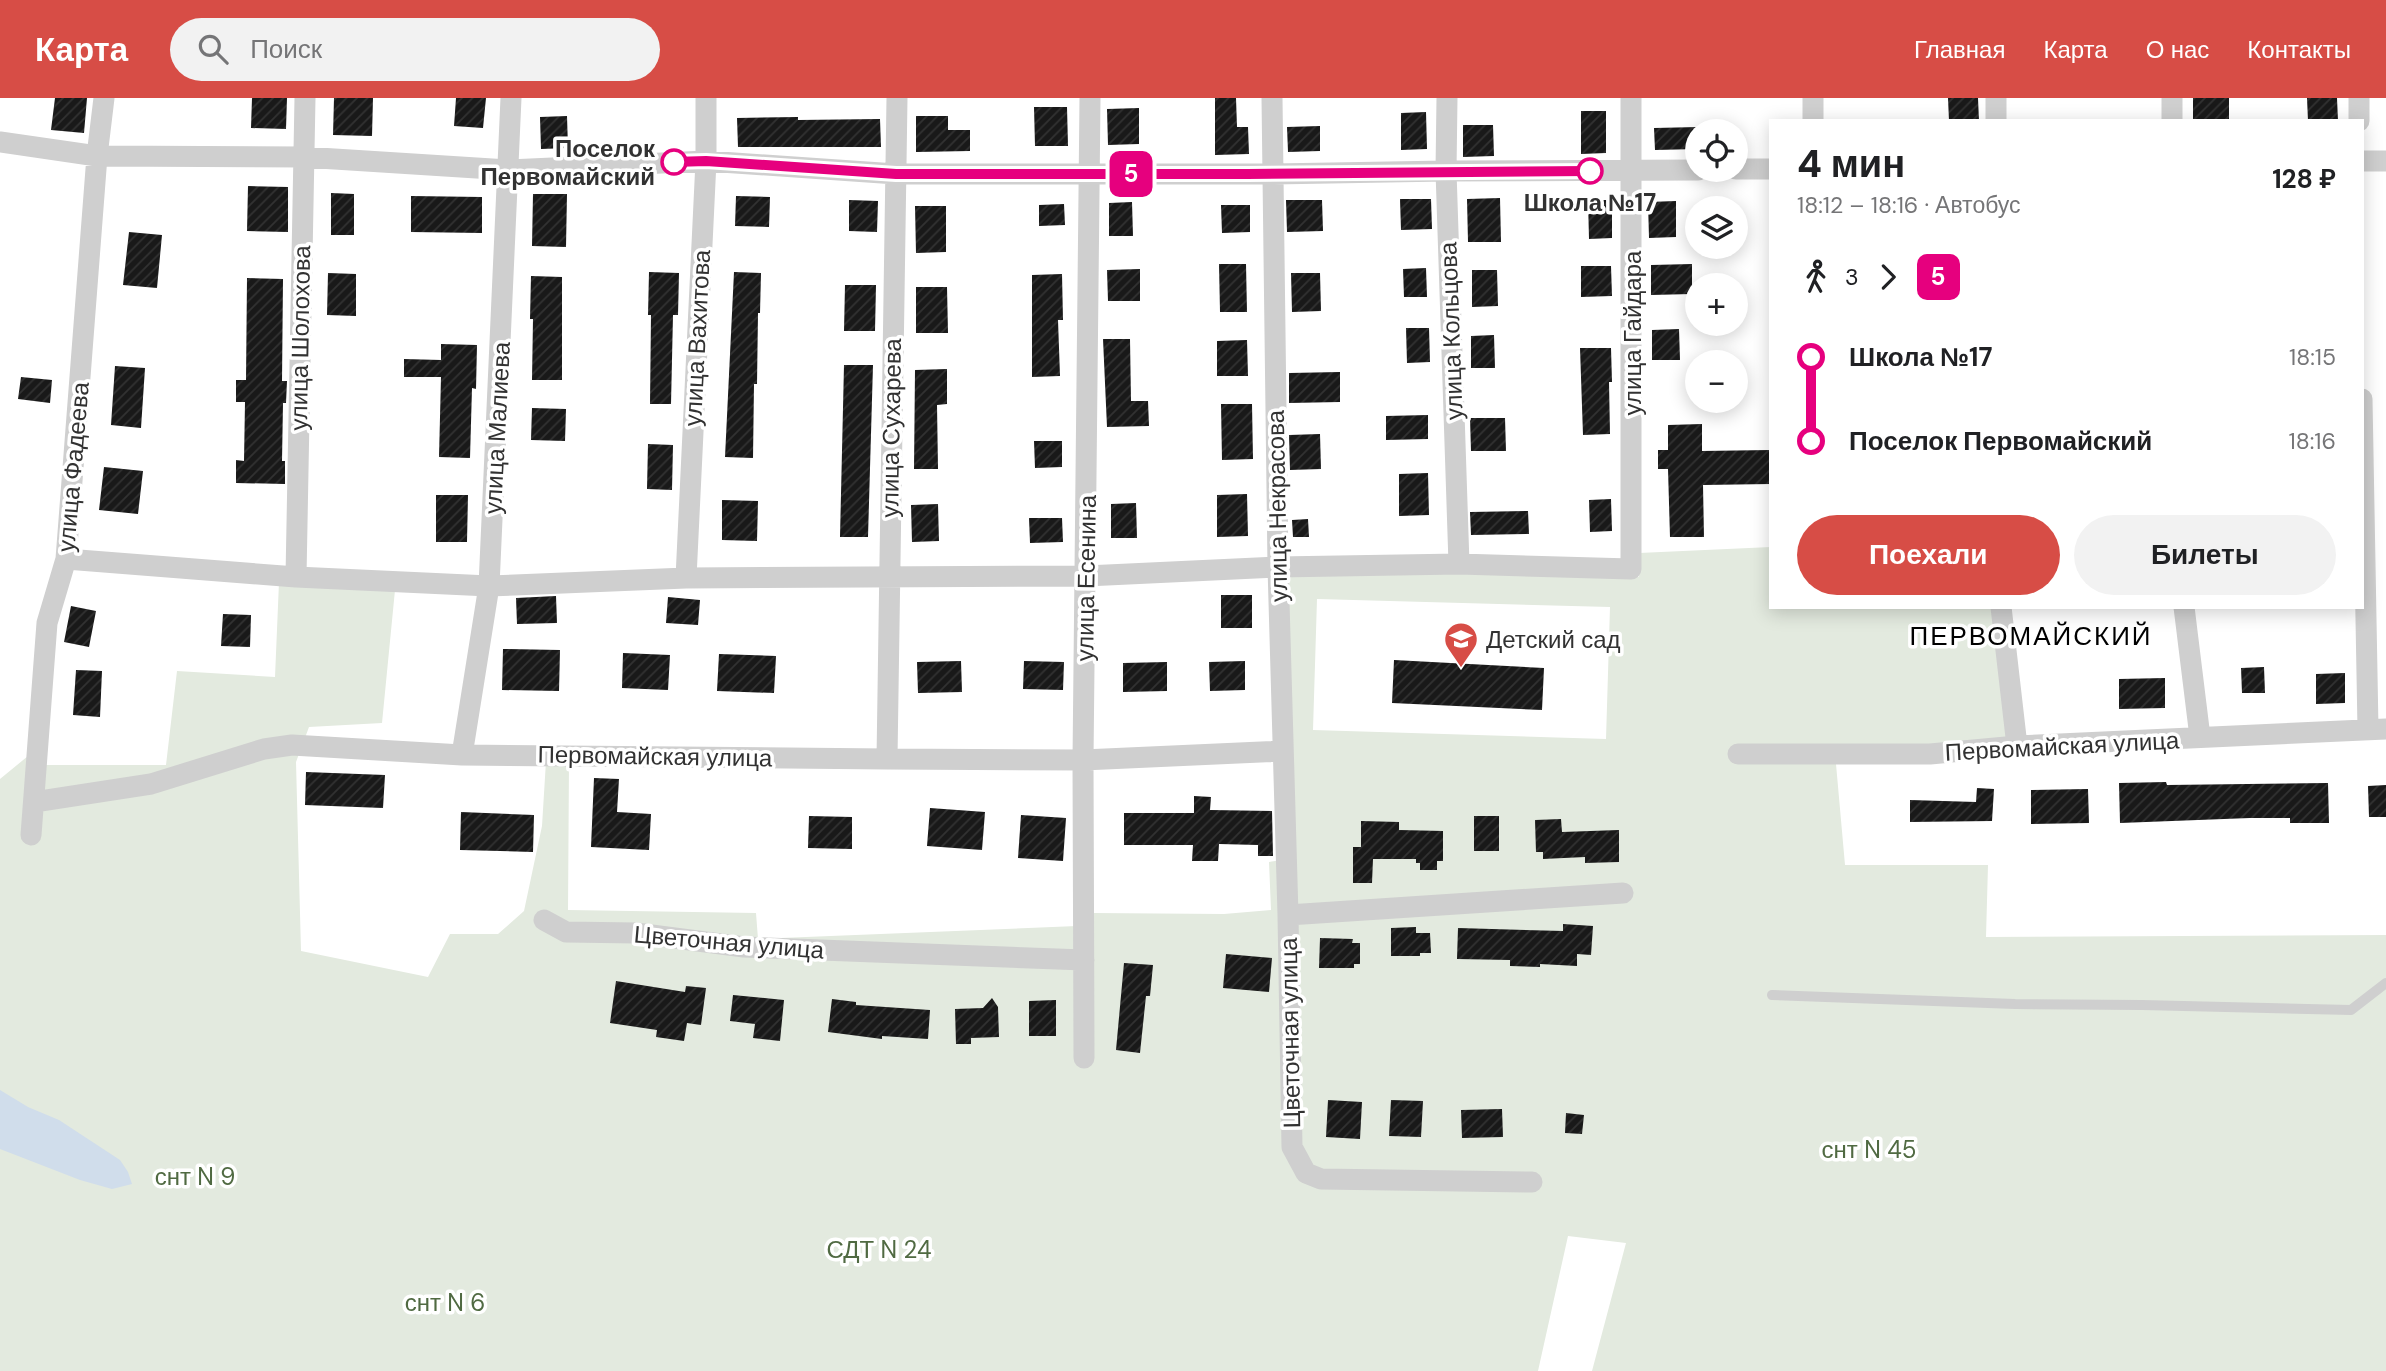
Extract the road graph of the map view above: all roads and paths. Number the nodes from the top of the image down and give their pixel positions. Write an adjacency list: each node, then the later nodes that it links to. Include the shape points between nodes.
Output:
1 (104, 98): 19 (street, улица Фадеева)
2 (305, 98): 20 (street, улица Шолохова)
3 (511, 98): 26 (street, улица Малиева)
4 (706, 98): 21 (street, улица Вахитова)
5 (897, 98): 30 (street, улица Сухарева)
6 (1090, 98): 31 (street, улица Есенина)
7 (1272, 98): 32 (street, улица Некрасова)
8 (1447, 98): 27 (street, улица Кольцова)
9 (1631, 98): 29 (street, улица Гайдара)
10 (1813, 98): 14 (street)
11 (1996, 98): 15 (street)
12 (2172, 98): 16 (street)
13 (2359, 98): 17 (street)
14 (1813, 119)
15 (1996, 119)
16 (2172, 119)
17 (2359, 119)
18 (0, 142): 19 (street)
19 (97, 156): 20 (street); 34 (street, улица Фадеева)
20 (303, 157): 26 (street); 39 (street, улица Шолохова)
21 (706, 161): 26 (street); 30 (street); 40 (street, улица Вахитова)
22 (2364, 161): 23 (street)
23 (2386, 161)
24 (1748, 169): 25 (street)
25 (1769, 169)
26 (508, 170): 41 (street, улица Малиева)
27 (1446, 170): 29 (street); 32 (street); 35 (street, улица Кольцова)
28 (1685, 170): 29 (street)
29 (1632, 171): 35 (street, улица Гайдара, via 1631,569)
30 (896, 174): 31 (street); 37 (street, улица Сухарева)
31 (1091, 174): 32 (street); 38 (street, улица Есенина)
32 (1273, 174): 36 (street, улица Некрасова)
33 (2364, 444): 44 (street)
34 (66, 559): 39 (street); 52 (street, улица Фадеева, via 47,623)
35 (1459, 564): 36 (street)
36 (1278, 567): 38 (street); 47 (street, улица Некрасова)
37 (888, 576): 38 (street); 40 (street); 50 (street, улица Сухарева)
38 (1086, 576): 51 (street, улица Есенина)
39 (296, 577): 41 (street)
40 (686, 578): 41 (street)
41 (489, 586): 49 (street, улица Малиева)
42 (2001, 609): 46 (street)
43 (2184, 609): 45 (street)
44 (2377, 729): 45 (street, Первомайская улица)
45 (2200, 737): 46 (street, Первомайская улица)
46 (2017, 746): 48 (street, Первомайская улица, via 1930,754)
47 (1283, 751): 51 (street, Первомайская улица); 55 (street, улица Некрасова)
48 (1738, 754)
49 (462, 755): 50 (street, Первомайская улица); 52 (street, Первомайская улица, via 292,745 264,749 151,784)
50 (887, 758): 51 (street, Первомайская улица)
51 (1083, 760): 57 (street, улица Есенина)
52 (34, 802): 53 (street, улица Фадеева)
53 (31, 835)
54 (1623, 893): 55 (street, Цветочная улица)
55 (1288, 915): 61 (street, Цветочная улица, via 1292,1147 1306,1173 1321,1179)
56 (544, 920): 57 (street, Цветочная улица, via 566,932 636,933 744,947)
57 (1084, 960): 60 (street, улица Есенина)
58 (2386, 982): 59 (lane, via 2351,1010)
59 (1772, 995)
60 (1084, 1058)
61 (1532, 1182)

